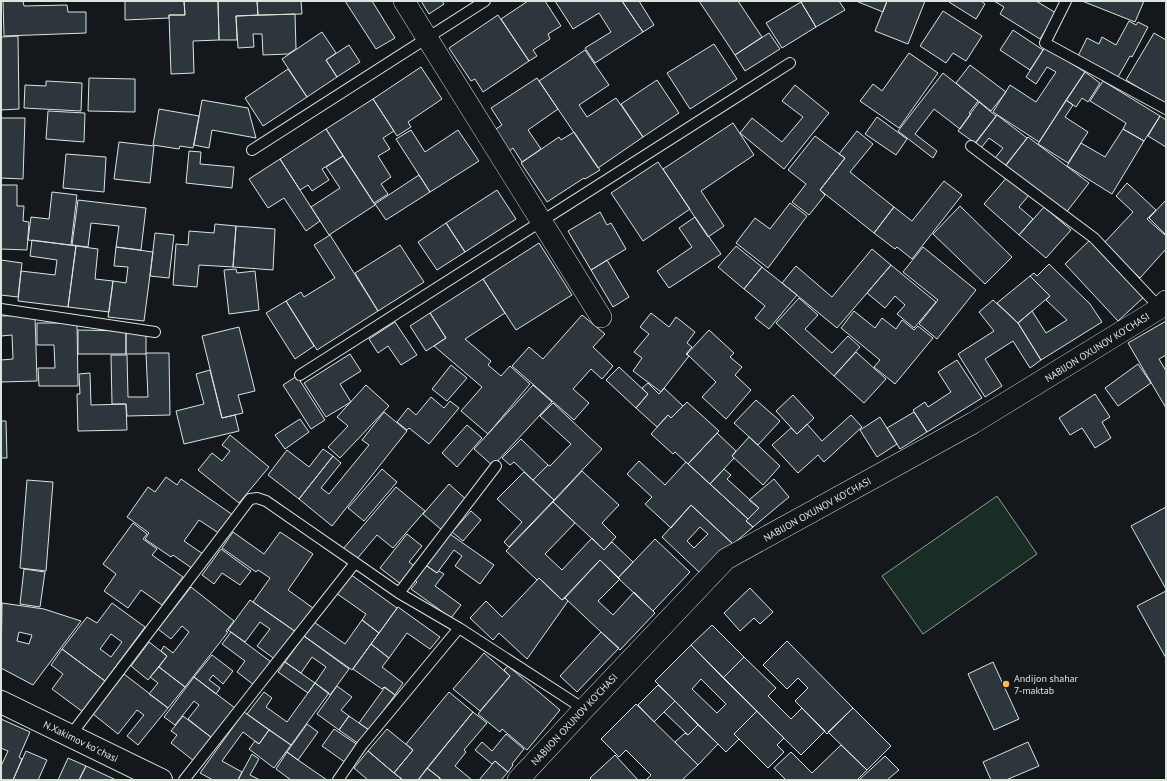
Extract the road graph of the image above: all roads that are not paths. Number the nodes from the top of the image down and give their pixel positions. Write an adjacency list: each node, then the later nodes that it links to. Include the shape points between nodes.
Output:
1 (404, 1): 4 (street)
2 (484, 1): 4 (lane)
3 (1066, 1): 6 (lane, via 1045,43)
4 (428, 38): 8 (lane); 9 (street)
5 (790, 63): 9 (lane)
6 (1166, 109)
7 (971, 146): 10 (lane, via 1094,238)
8 (252, 150)
9 (542, 222): 12 (street); 14 (lane)
10 (1163, 304): 20 (street, NABIJON OXUNOV KO'CHASI, via 973,424 726,559)
11 (1, 309): 13 (lane)
12 (601, 317)
13 (155, 332)
14 (300, 375)
15 (496, 466): 17 (lane)
16 (355, 563): 17 (lane); 21 (lane, via 266,501 250,499); 23 (lane)
17 (399, 593): 18 (lane)
18 (460, 628): 20 (lane); 24 (lane, via 362,745)
19 (1, 702): 21 (main road, N.Xakimov koʻchasi)
20 (584, 708): 25 (street, NABIJON OXUNOV KO'CHASI)
21 (70, 736): 22 (main road, N.Xakimov koʻchasi)
22 (161, 780)
23 (184, 780)
24 (338, 780)
25 (518, 780)

